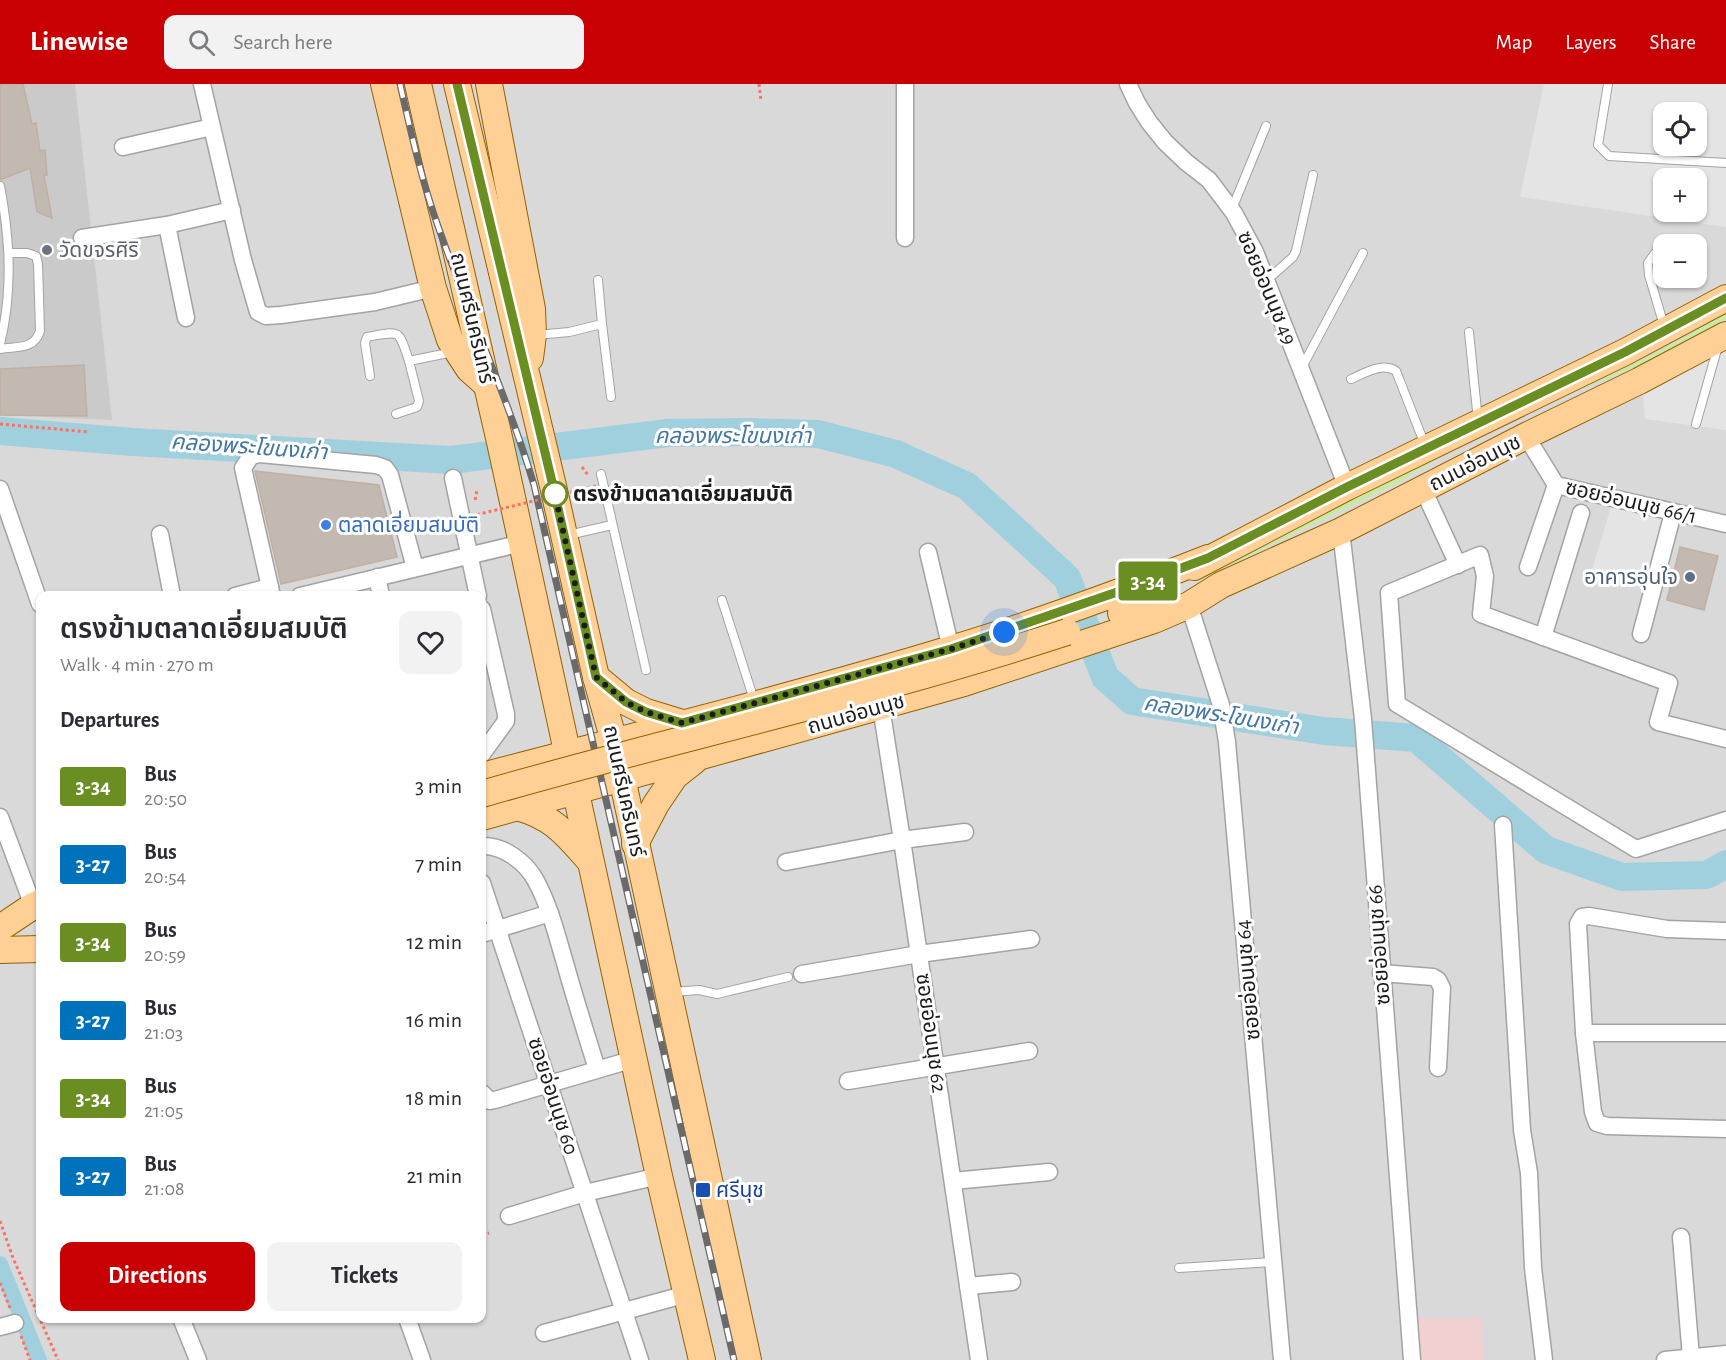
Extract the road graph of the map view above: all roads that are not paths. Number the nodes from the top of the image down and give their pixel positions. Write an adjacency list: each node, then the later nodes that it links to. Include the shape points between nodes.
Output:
1 (202, 84): 10 (street)
2 (384, 84): 26 (main road)
3 (418, 84): 42 (main road, ถนนศรีนครินทร์)
4 (457, 84): 40 (main road, ถนนศรีนครินทร์)
5 (489, 84): 32 (main road, via 532,309)
6 (905, 84): 20 (street)
7 (1128, 84): 15 (street, ซอยอ่อนนุช 49, via 1160,136 1209,180)
8 (1608, 84): 12 (lane, via 1598,145 1609,156)
9 (1266, 126): 15 (lane)
10 (212, 127): 11 (street); 16 (street)
11 (123, 147)
12 (1726, 163)
13 (1313, 175): 25 (lane, via 1296,251)
14 (0, 186): 18 (lane)
15 (1232, 209): 25 (street, ซอยอ่อนนุช 49)
16 (232, 210): 17 (street); 26 (street, via 255,307 266,316 375,302)
17 (167, 225): 19 (street); 28 (street)
18 (4, 238): 21 (lane)
19 (82, 238)
20 (905, 238)
21 (9, 253): 34 (lane, via 6,318); 35 (lane, via 36,256 40,331 31,345)
22 (1364, 253): 38 (lane)
23 (1653, 256): 31 (lane, via 1648,263 1649,275)
24 (598, 280): 29 (lane)
25 (1266, 281): 38 (street, ซอยอ่อนนุช 49)
26 (432, 288): 36 (main road)
27 (1726, 298): 31 (main road, ถนนอ่อนนุช)
28 (186, 318)
29 (602, 324): 32 (lane); 43 (lane)
30 (1469, 332): 45 (lane)
31 (1666, 332): 45 (main road, ถนนอ่อนนุช)
32 (533, 335): 40 (main road)
33 (1723, 337): 46 (lane); 47 (main road, ถนนอ่อนนุช)
34 (0, 344)
35 (0, 349)
36 (456, 351): 37 (lane); 42 (main road)
37 (410, 360): 39 (lane, via 401,336 396,333 367,337); 44 (lane, via 417,407)
38 (1301, 369): 52 (street, ซอยอ่อนนุช 49)
39 (370, 376)
40 (528, 380): 61 (main road, ถนนศรีนครินทร์)
41 (1351, 380): 48 (lane, via 1383,366 1396,371)
42 (488, 387): 62 (main road, ถนนศรีนครินทร์)
43 (611, 397)
44 (396, 414)
45 (1478, 423): 48 (main road, ถนนอ่อนนุช)
46 (1696, 424)
47 (1526, 436): 51 (street, ซอยอ่อนนุช 66/1); 54 (main road, ถนนอ่อนนุช)
48 (1426, 448): 52 (main road, ถนนอ่อนนุช)
49 (601, 474): 58 (lane)
50 (453, 478): 64 (street)
51 (1556, 485): 56 (street, ซอยอ่อนนุช 66/1); 67 (street)
52 (1347, 487): 65 (main road, ถนนอ่อนนุช)
53 (0, 489): 76 (street)
54 (1424, 489): 59 (main road, ถนนอ่อนนุช); 66 (street)
55 (1581, 513): 82 (street)
56 (1673, 513): 57 (street, ซอยอ่อนนุช 66/1); 81 (street)
57 (1726, 524)
58 (612, 525): 61 (lane); 84 (lane)
59 (1341, 531): 70 (main road, ถนนอ่อนนุช); 125 (street, ซอยอ่อนนุช 66, via 1363,719)
60 (160, 534): 71 (street)
61 (564, 536): 85 (main road, ถนนศรีนครินทร์)
62 (522, 543): 64 (street); 86 (main road, ถนนศรีนครินทร์)
63 (928, 552): 83 (street)
64 (469, 555): 68 (street); 75 (street)
65 (1208, 558): 79 (main road, ถนนอ่อนนุช); 83 (main road, ถนนอ่อนนุช)
66 (1458, 565): 82 (street, via 1480,555 1485,576 1482,614); 104 (street, via 1389,593 1397,704 1636,849)
67 (1528, 567)
68 (414, 568): 69 (street); 72 (street, via 397,494 385,468 260,454 251,456 243,468)
69 (377, 577): 73 (street); 74 (street)
70 (1221, 585): 78 (main road, ถนนอ่อนนุช); 79 (main road, ถนนอ่อนนุช)
71 (171, 591)
72 (271, 591)
73 (320, 591)
74 (380, 591)
75 (477, 591)
76 (36, 592)
77 (722, 600): 87 (lane)
78 (1189, 605): 88 (main road, ถนนอ่อนนุช, via 1020,666); 145 (street, ซอยอ่อนนุช 64, via 1221,705 1227,742)
79 (1120, 613): 100 (main road, ถนนอ่อนนุช, bridge, via 910,680)
80 (486, 628): 93 (street, via 506,721)
81 (1641, 634)
82 (1543, 637): 90 (street, via 1669,683 1658,723)
83 (951, 649): 87 (main road, ถนนอ่อนนุช)
84 (646, 670)
85 (596, 677): 89 (main road, via 626,702); 91 (main road, ถนนศรีนครินทร์)
86 (553, 685): 94 (main road, ถนนศรีนครินทร์); 96 (main road, via 546,739 534,755)
87 (749, 706): 89 (main road, ถนนอ่อนนุช); 92 (main road, via 733,720 731,730 739,739)
88 (881, 707): 92 (main road, ถนนอ่อนนุช); 107 (street, ซอยอ่อนนุช 62)
89 (682, 723): 91 (main road, ถนนอ่อนนุช)
90 (1726, 740)
91 (614, 741): 94 (main road, ถนนอ่อนนุช); 98 (main road, ถนนศรีนครินทร์)
92 (752, 743): 95 (main road, ถนนอ่อนนุช)
93 (486, 748)
94 (568, 753): 96 (main road, ถนนอ่อนนุช); 99 (main road, ถนนศรีนครินทร์)
95 (697, 759): 98 (main road, ถนนอ่อนนุช); 108 (main road, via 675,776)
96 (508, 769): 97 (main road, ถนนอ่อนนุช)
97 (486, 775)
98 (622, 777): 99 (main road, ถนนอ่อนนุช); 108 (main road, ถนนศรีนครินทร์)
99 (577, 791): 101 (main road, ถนนอ่อนนุช); 111 (main road, ถนนศรีนครินทร์)
100 (486, 793)
101 (517, 807): 102 (main road, ถนนอ่อนนุช); 111 (main road, via 538,813 563,830)
102 (486, 816)
103 (0, 817): 114 (street)
104 (1726, 820)
105 (1503, 825): 164 (street, via 1522,1130)
106 (966, 832): 107 (street)
107 (902, 840): 110 (street); 124 (street, ซอยอ่อนนุช 62)
108 (635, 844): 127 (main road, ถนนศรีนครินทร์)
109 (486, 846): 113 (street, via 506,850 536,879)
110 (786, 862)
111 (591, 863): 131 (main road, ถนนศรีนครินทร์)
112 (486, 907): 120 (street, ซอยอ่อนนุช 60)
113 (550, 914): 120 (street); 134 (street)
114 (36, 916)
115 (36, 922): 118 (main road)
116 (36, 923): 121 (main road)
117 (36, 923): 123 (main road)
118 (0, 928)
119 (1723, 929): 128 (street, via 1667,929 1582,917 1578,924)
120 (490, 931): 136 (street, ซอยอ่อนนุช 60)
121 (0, 939)
122 (1031, 939): 124 (street)
123 (0, 950)
124 (919, 954): 126 (street); 132 (street, ซอยอ่อนนุช 62)
125 (1381, 973): 133 (street, via 1438,980 1442,988); 163 (street, ซอยอ่อนนุช 66)
126 (795, 975): 127 (lane, via 717,994 699,990)
127 (668, 993): 160 (main road, ถนนศรีนครินทร์)
128 (1584, 1033): 129 (street); 138 (street, via 1597,1123)
129 (1726, 1033)
130 (1029, 1051): 132 (street)
131 (634, 1059): 134 (street); 140 (main road, ถนนศรีนครินทร์)
132 (936, 1066): 135 (street); 141 (street, ซอยอ่อนนุช 62)
133 (1438, 1068)
134 (597, 1069): 136 (street)
135 (848, 1081)
136 (549, 1084): 137 (street, via 490,1101); 142 (street, ซอยอ่อนนุช 60)
137 (486, 1096)
138 (1726, 1129)
139 (1049, 1172): 141 (street)
140 (659, 1176): 142 (street); 149 (main road, ถนนศรีนครินทร์)
141 (952, 1180): 148 (street, ซอยอ่อนนุช 62)
142 (585, 1193): 143 (street); 150 (street, ซอยอ่อนนุช 60)
143 (509, 1216)
144 (1681, 1237): 155 (street)
145 (1273, 1262): 146 (lane); 162 (street, ซอยอ่อนนุช 64)
146 (1179, 1268)
147 (1012, 1282): 148 (street)
148 (968, 1286): 161 (street, ซอยอ่อนนุช 62)
149 (687, 1294): 150 (street); 159 (main road, ถนนศรีนครินทร์)
150 (623, 1310): 153 (street); 158 (street, ซอยอ่อนนุช 60)
151 (183, 1323): 156 (street)
152 (409, 1323): 157 (street)
153 (544, 1333)
154 (1726, 1354): 155 (street)
155 (1691, 1357): 165 (street)
156 (198, 1360)
157 (422, 1360)
158 (640, 1360)
159 (702, 1360)
160 (748, 1360)
161 (979, 1360)
162 (1282, 1360)
163 (1412, 1360)
164 (1544, 1360)
165 (1665, 1360)

